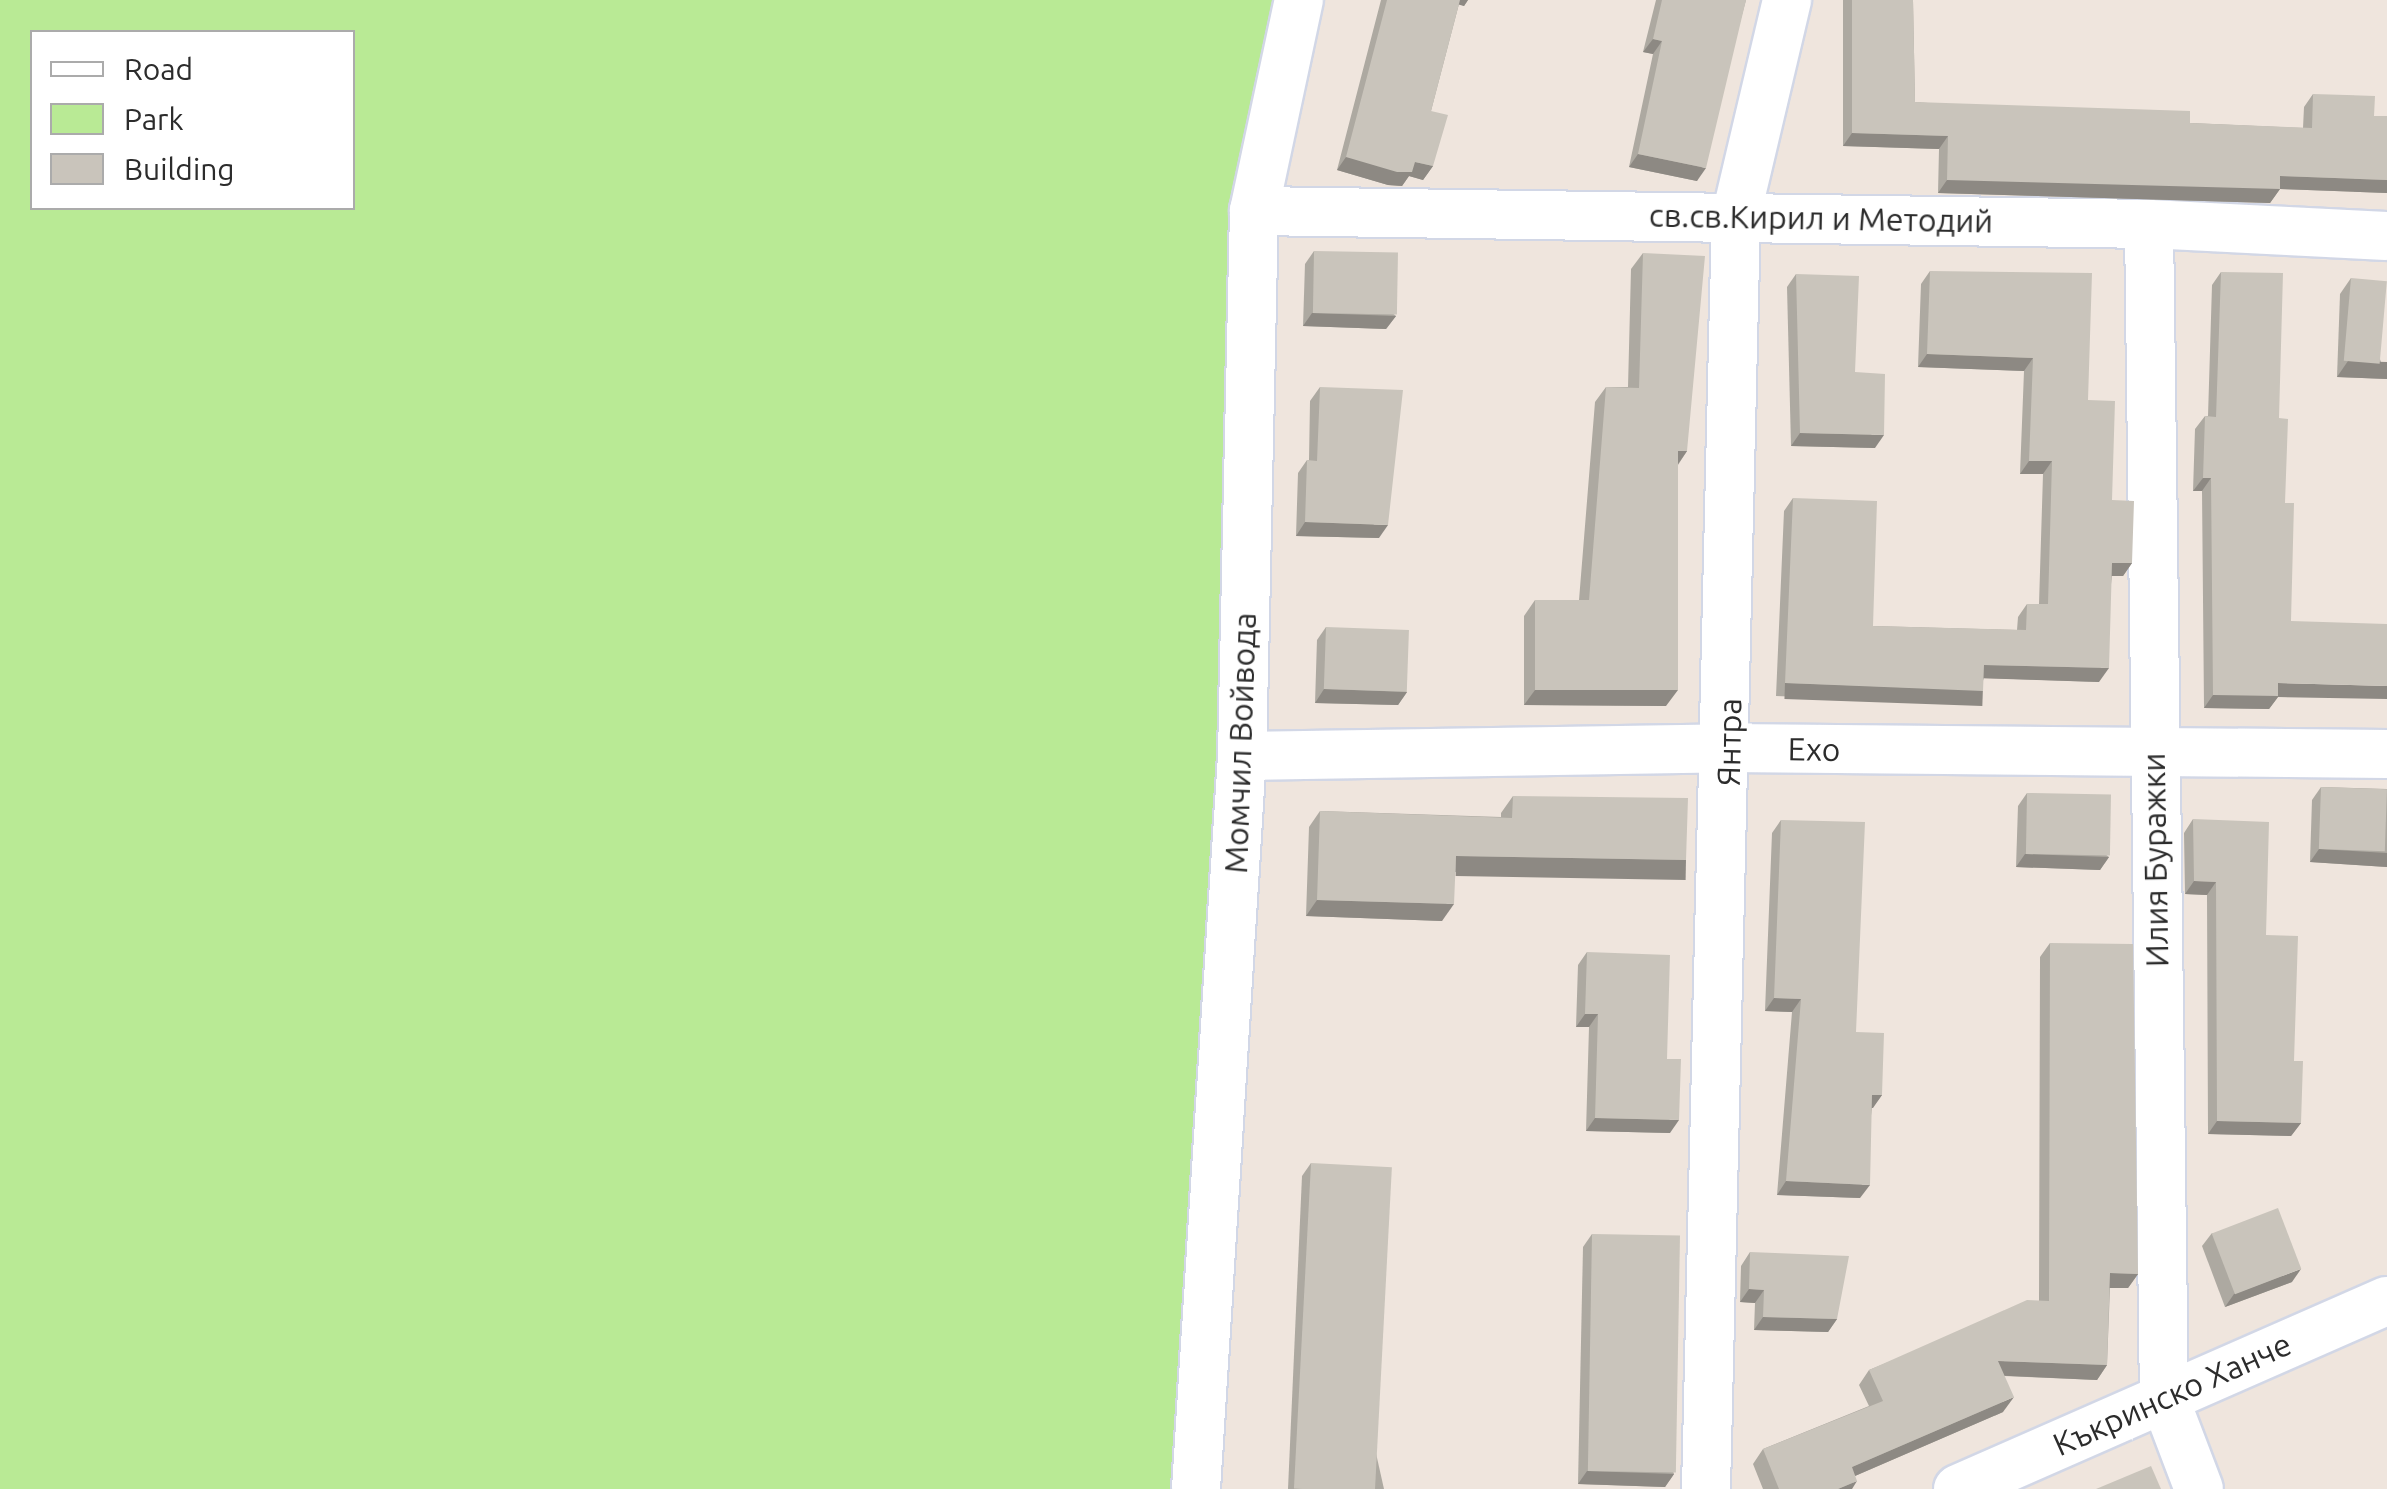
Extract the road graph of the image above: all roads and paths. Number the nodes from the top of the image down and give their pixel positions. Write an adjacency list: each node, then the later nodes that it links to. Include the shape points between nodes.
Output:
1 (1299, 0): 3 (street, Момчил Войвода)
2 (1787, 0): 4 (street, Янтра)
3 (1254, 211): 4 (street, св.св.Кирил и Методий); 10 (street, Момчил Войвода)
4 (1736, 216): 5 (street, св.св.Кирил и Методий); 7 (street, Янтра)
5 (2148, 224): 6 (street, св.св.Кирил и Методий); 8 (street, Илия Буражки)
6 (2387, 236)
7 (1729, 748): 8 (street, Ехо); 10 (street, Ехо); 14 (street, Янтра)
8 (2154, 752): 9 (street, Ехо); 12 (street, Илия Буражки)
9 (2387, 754)
10 (1242, 756): 13 (street, Момчил Войвода)
11 (2387, 1301): 12 (street, Къкринско Ханче)
12 (2164, 1397): 15 (street, Къкринско Ханче); 16 (street, Илия Буражки)
13 (1196, 1489)
14 (1706, 1489)
15 (1958, 1489)
16 (2199, 1489)

